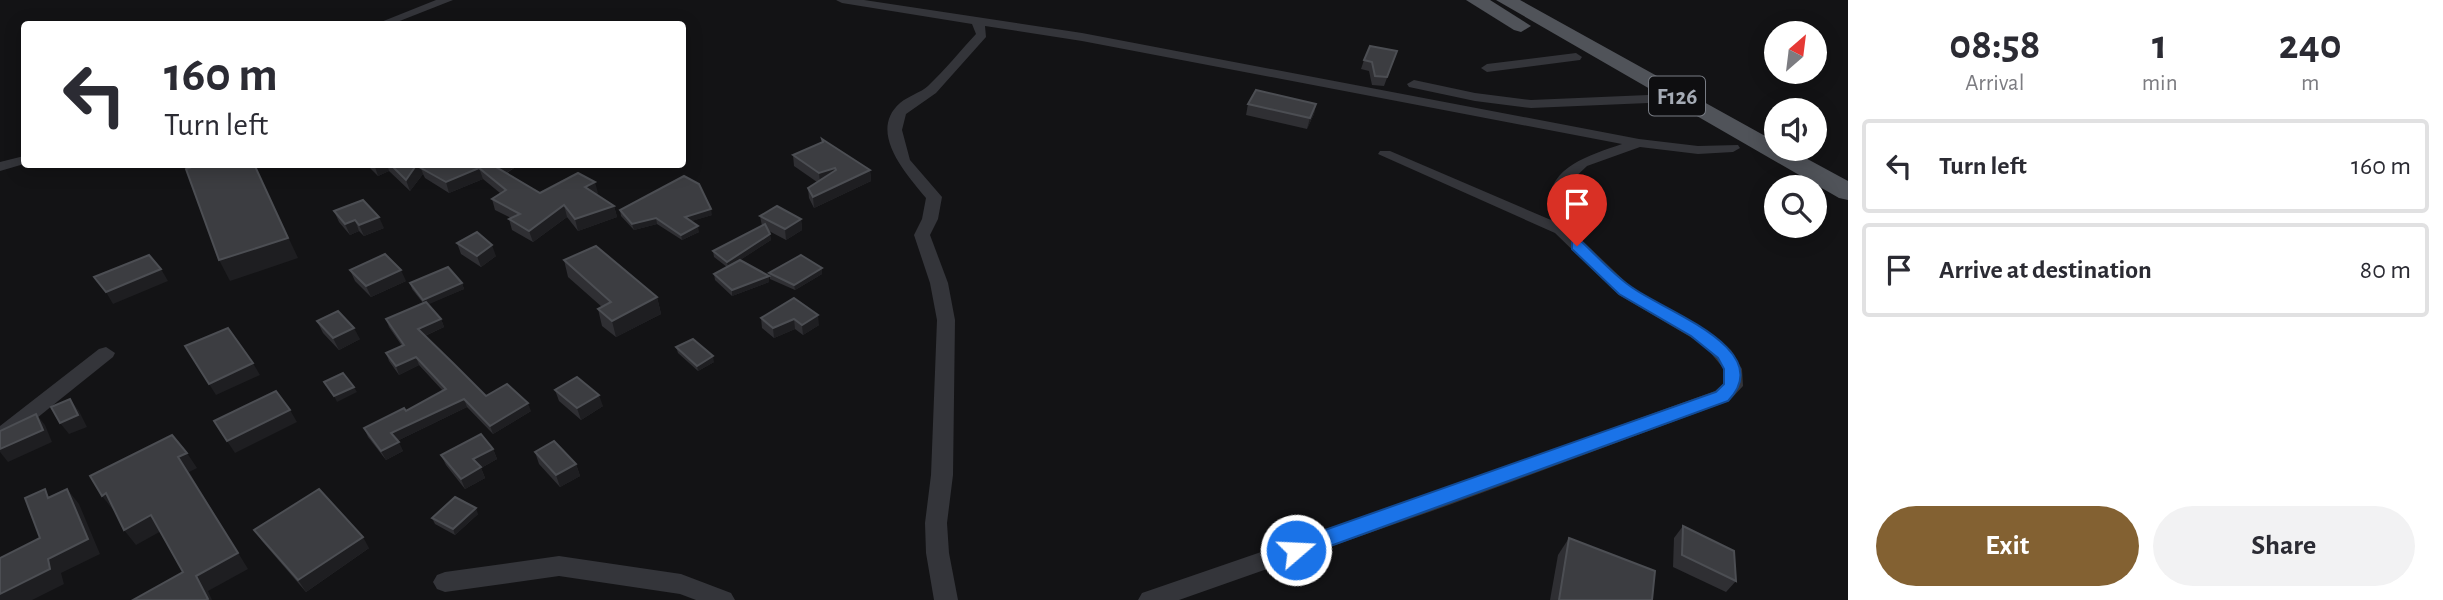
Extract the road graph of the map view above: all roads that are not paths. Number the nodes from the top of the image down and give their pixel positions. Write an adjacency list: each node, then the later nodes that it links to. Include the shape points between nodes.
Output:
1 (447, 0): 5 (street)
2 (842, 0): 6 (street)
3 (1476, 0): 7 (main road, F126)
4 (1506, 0): 17 (main road, F126)
5 (391, 21)
6 (977, 21): 11 (street); 25 (street, via 982,34 931,90 902,109 895,130 903,161 934,197 922,234 946,320 935,552)
7 (1576, 57): 8 (street); 10 (main road, F126)
8 (1487, 68)
9 (1414, 85): 10 (street, via 1531,104)
10 (1648, 99): 12 (main road, F126)
11 (1639, 143): 12 (street, via 1698,150); 20 (street, via 1590,159 1566,177 1555,205)
12 (1733, 148): 16 (main road, F126)
13 (1385, 154): 20 (street)
14 (21, 161): 15 (street)
15 (0, 167)
16 (1781, 175)
17 (1848, 192)
18 (1827, 202): 19 (main road)
19 (1848, 214)
20 (1561, 230): 26 (street, via 1625,290 1724,354 1733,369 1732,386 1722,396)
21 (106, 353): 22 (street)
22 (0, 437)
23 (445, 582): 24 (street, via 559,566 681,584)
24 (723, 600)
25 (946, 600)
26 (1150, 600)

